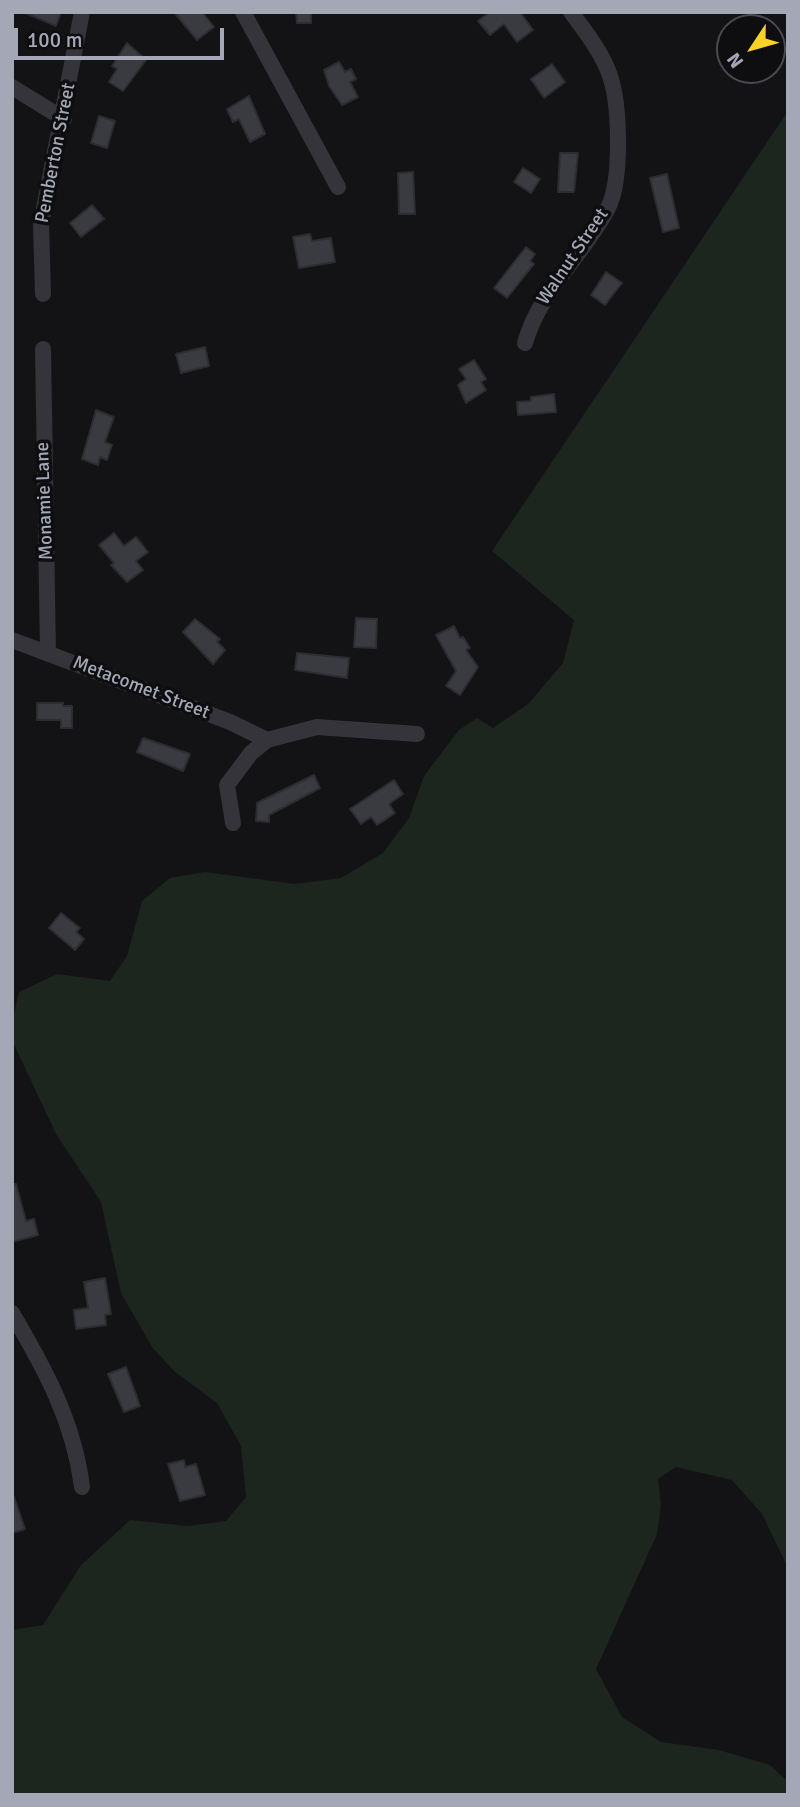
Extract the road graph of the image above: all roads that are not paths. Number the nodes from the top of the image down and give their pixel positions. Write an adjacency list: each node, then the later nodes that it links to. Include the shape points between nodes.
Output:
1 (82, 12): 5 (street, Pemberton Street)
2 (243, 12): 6 (street)
3 (571, 12): 8 (street, Walnut Street, via 611,79 617,174 609,206 542,300)
4 (12, 87): 5 (street)
5 (64, 119): 7 (street, Pemberton Street, via 41,224)
6 (338, 187)
7 (43, 294)
8 (525, 343)
9 (43, 349): 11 (street, Monamie Lane)
10 (12, 640): 11 (street, Metacomet Street)
11 (48, 653): 13 (street, Metacomet Street)
12 (417, 734): 13 (street, via 317,727)
13 (267, 740): 14 (street, via 227,785)
14 (233, 823)
15 (12, 1313): 16 (street, via 57,1391)
16 (82, 1487)

